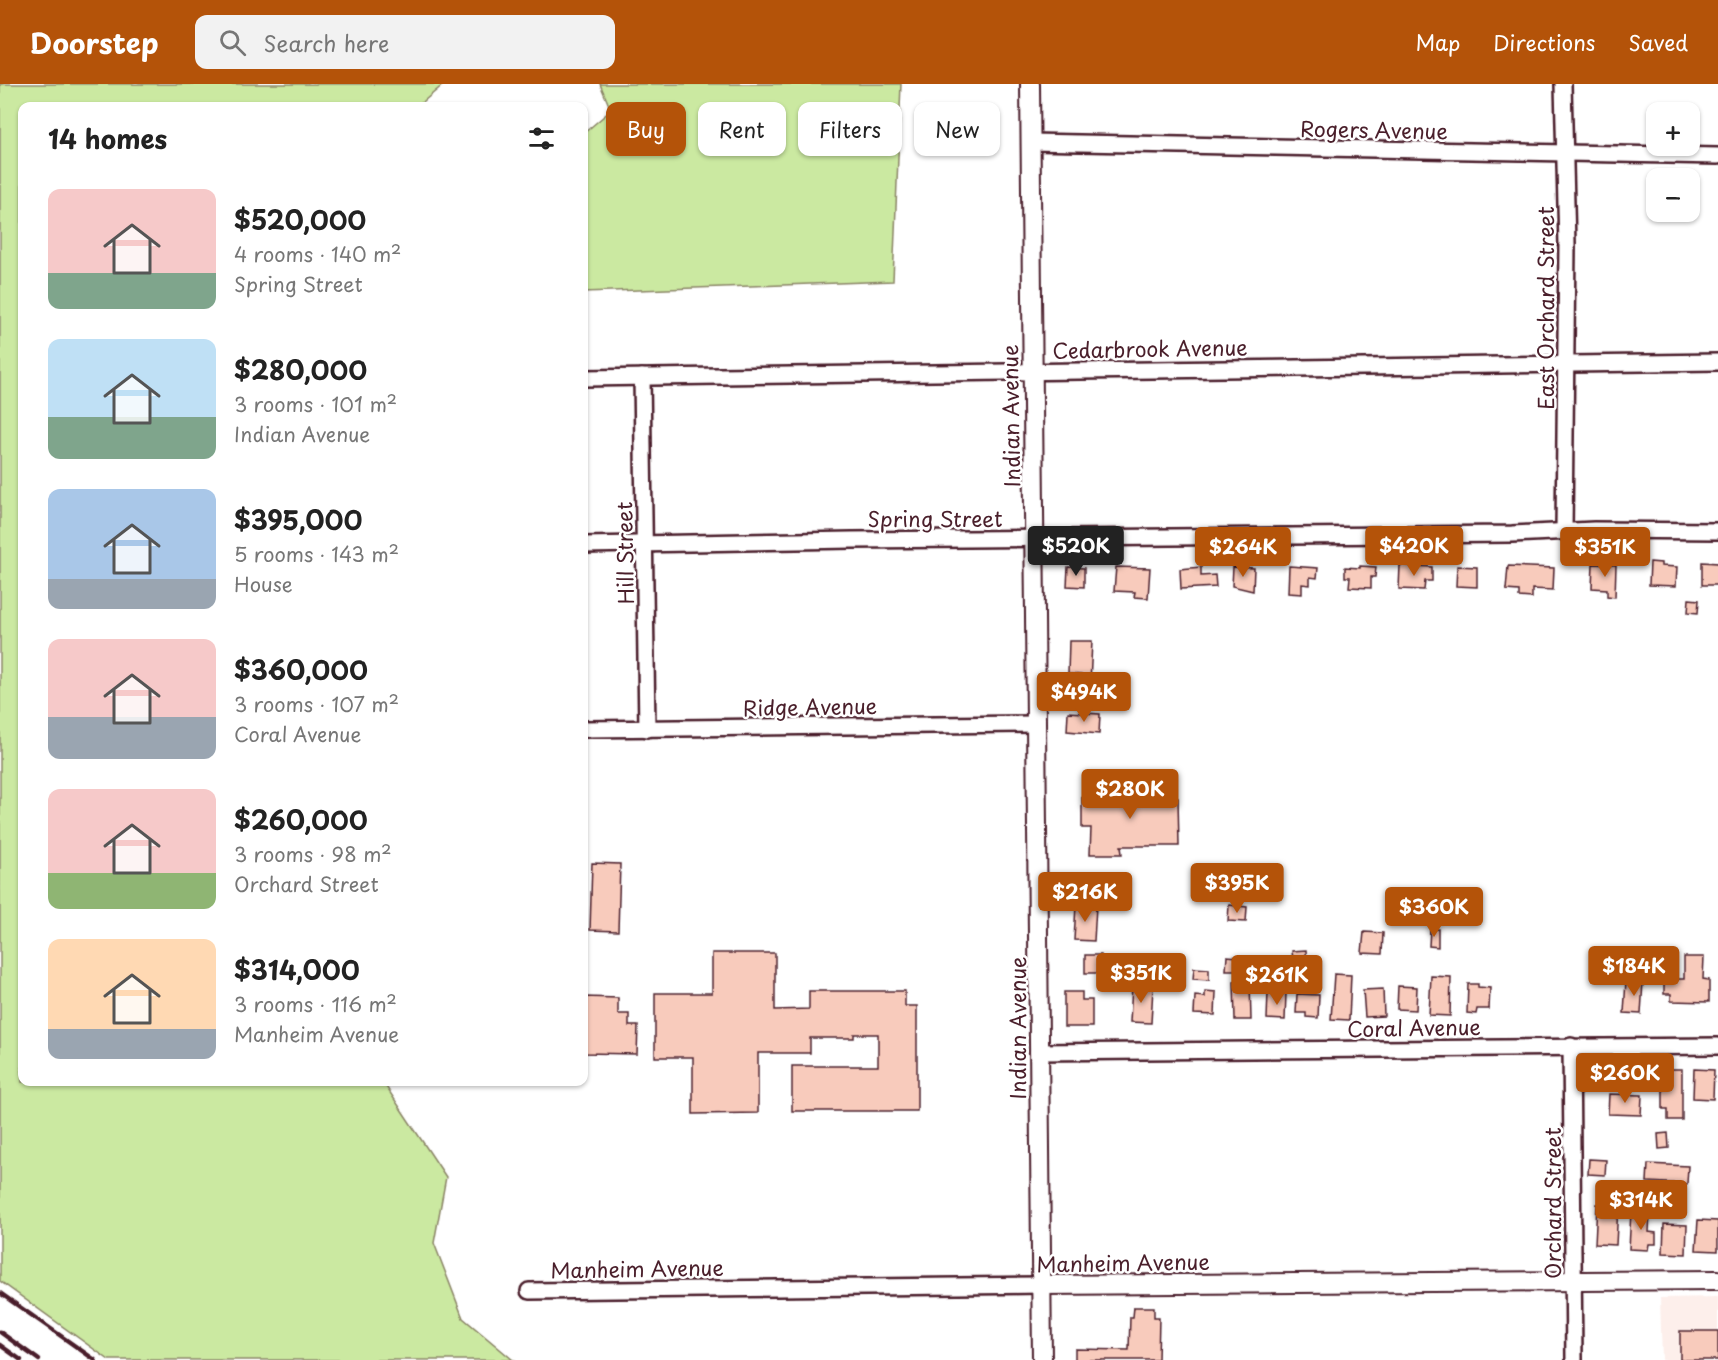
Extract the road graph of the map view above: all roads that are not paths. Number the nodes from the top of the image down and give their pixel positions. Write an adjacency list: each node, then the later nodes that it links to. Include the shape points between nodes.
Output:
1 (1030, 84): 3 (street, Indian Avenue)
2 (1563, 84): 4 (street, East Orchard Street)
3 (1030, 142): 4 (street, Rogers Avenue); 8 (street, Indian Avenue)
4 (1565, 153): 5 (street, Rogers Avenue); 7 (street, East Orchard Street)
5 (1718, 156)
6 (1718, 362): 7 (street, Cedarbrook Avenue)
7 (1566, 364): 8 (street, Cedarbrook Avenue); 11 (street, East Orchard Street)
8 (1032, 372): 9 (street, Cedarbrook Avenue); 13 (street, Indian Avenue)
9 (642, 377): 10 (street, Cedarbrook Avenue); 14 (street, Hill Street)
10 (588, 378)
11 (1564, 531): 12 (street, Spring Street); 13 (street, Spring Street)
12 (1718, 531)
13 (1034, 539): 14 (street, Spring Street); 16 (street, Indian Avenue)
14 (645, 544): 15 (street, Spring Street); 18 (street, Hill Street)
15 (588, 545)
16 (1036, 724): 18 (street, Ridge Avenue); 21 (street, Indian Avenue)
17 (588, 729): 18 (street, Ridge Avenue)
18 (646, 729)
19 (1571, 1046): 20 (street, Coral Avenue); 21 (street, Coral Avenue); 22 (street, Orchard Street)
20 (1718, 1046)
21 (1038, 1052): 24 (street, Indian Avenue)
22 (1573, 1281): 23 (street, Manheim Avenue); 24 (street, Manheim Avenue); 27 (street, Orchard Street)
23 (1718, 1281)
24 (1041, 1285): 25 (street, Manheim Avenue); 26 (street, Indian Avenue)
25 (529, 1292)
26 (1042, 1360)
27 (1574, 1360)

